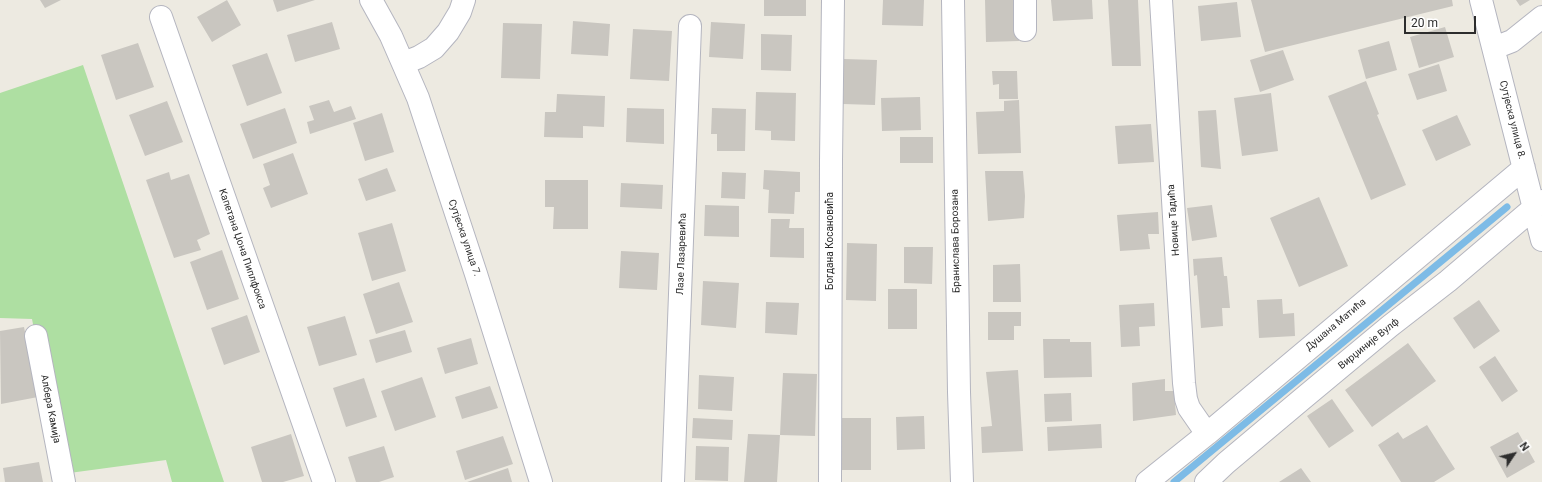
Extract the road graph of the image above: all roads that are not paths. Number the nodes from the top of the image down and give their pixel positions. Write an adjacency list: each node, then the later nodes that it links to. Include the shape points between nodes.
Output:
1 (371, 0): 13 (street, Сутјеска улица 7.)
2 (464, 0): 13 (street, via 448,32 434,48)
3 (833, 0): 23 (street, Богдана Косановића)
4 (953, 0): 24 (street, Бранислава Борозана, via 958,384)
5 (1025, 0): 11 (street)
6 (1161, 0): 18 (street, Новице Тадића, via 1184,383 1189,408)
7 (1481, 0): 12 (street, Сутјеска улица 8.)
8 (161, 17): 20 (street, Капетана Џона Пиплфокса)
9 (1542, 17): 12 (street, via 1512,41)
10 (690, 26): 22 (street, Лазе Лазаревића)
11 (1025, 30)
12 (1494, 48): 14 (street, Сутјеска улица 8.)
13 (404, 64): 21 (street, Сутјеска улица 7., via 418,98 476,274)
14 (1524, 168): 15 (street, Сутјеска улица 8.); 18 (street, Душана Матића)
15 (1538, 205): 16 (street, Сутјеска улица 8.); 26 (street, Вирџиније Вулф, via 1284,414)
16 (1542, 240)
17 (36, 336): 19 (street, Албера Камија)
18 (1207, 434): 25 (street, Душана Матића)
19 (64, 482)
20 (324, 482)
21 (541, 482)
22 (673, 482)
23 (830, 482)
24 (962, 482)
25 (1147, 482)
26 (1206, 482)

